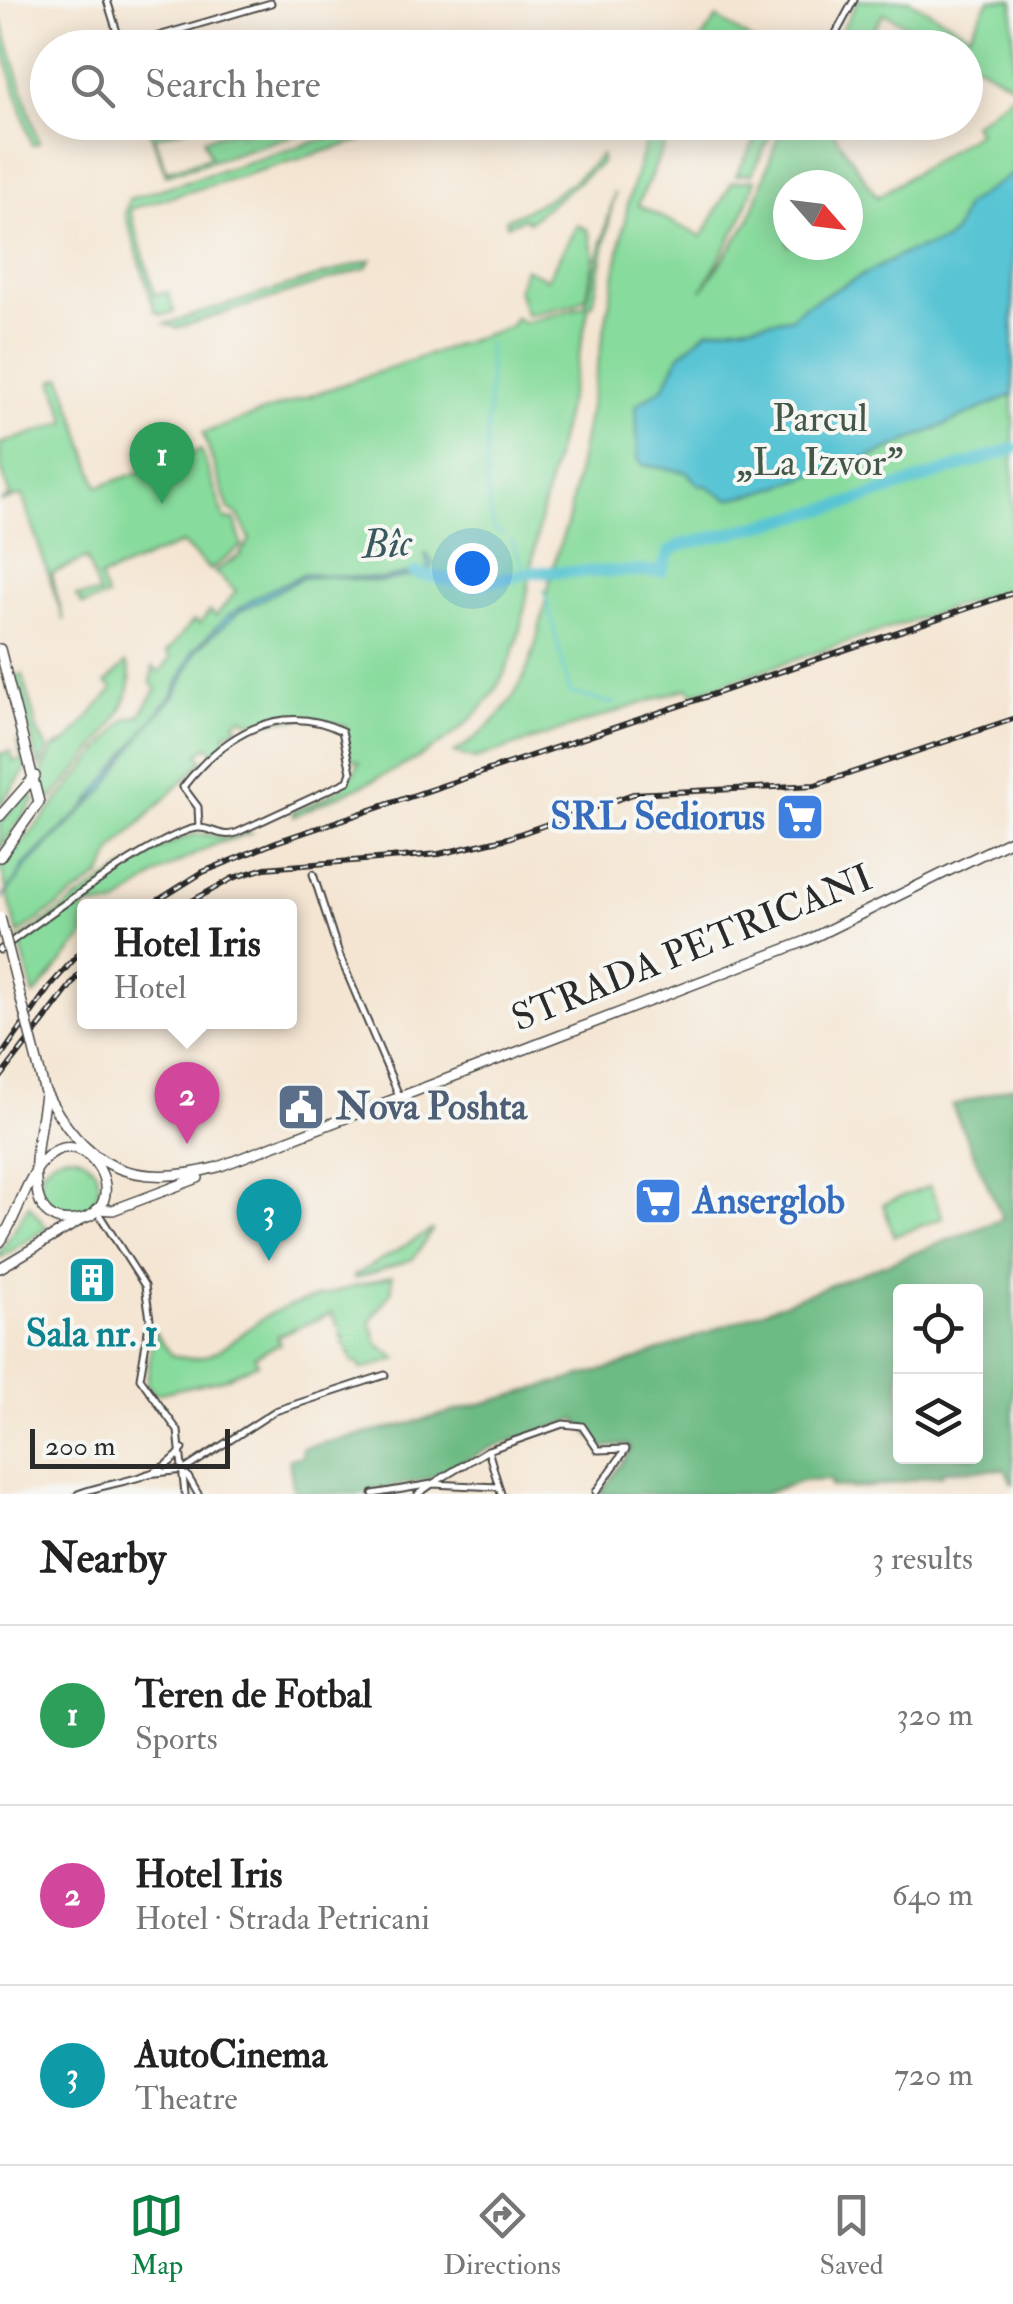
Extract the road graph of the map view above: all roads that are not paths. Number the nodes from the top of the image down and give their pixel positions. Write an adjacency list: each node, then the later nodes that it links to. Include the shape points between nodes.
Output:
1 (107, 0): 4 (street)
2 (854, 0): 6 (street)
3 (271, 3): 5 (street)
4 (117, 30)
5 (180, 30)
6 (838, 30)
7 (0, 648): 8 (main road)
8 (2, 658): 9 (main road)
9 (32, 762): 10 (main road); 11 (main road)
10 (35, 776): 11 (main road); 15 (main road, via 36,810)
11 (19, 794): 12 (main road)
12 (0, 816)
13 (199, 828): 13 (street, via 198,807 183,787 245,728 301,720 342,731 352,772 348,781 236,833); 18 (street, via 133,860)
14 (1013, 837): 20 (main road, STRADA PETRICANI, via 806,941)
15 (0, 857)
16 (314, 874): 20 (street, via 340,957)
17 (0, 917): 19 (main road, bridge)
18 (0, 950)
19 (44, 1090): 21 (main road); 23 (main road)
20 (400, 1098): 22 (main road, STRADA PETRICANI)
21 (91, 1156): 22 (main road, STRADA PETRICANI, via 153,1178); 23 (main road, via 74,1149 56,1152); 24 (main road, via 106,1185)
22 (218, 1167): 24 (main road, STRADA PETRICANI, via 108,1212)
23 (34, 1180): 25 (main road, via 38,1201 52,1216); 26 (main road)
24 (96, 1210): 25 (main road); 29 (street, via 145,1286 150,1319 140,1378 178,1431)
25 (84, 1218): 27 (main road)
26 (0, 1242)
27 (0, 1268)
28 (385, 1376): 31 (street, via 276,1410)
29 (183, 1449): 31 (street); 32 (street)
30 (488, 1450): 33 (street); 34 (street); 35 (street, via 577,1424 598,1450 626,1449)
31 (184, 1470): 32 (street); 37 (street); 38 (street)
32 (147, 1474): 36 (street)
33 (432, 1484): 34 (street); 39 (street); 40 (street)
34 (500, 1490)
35 (596, 1492)
36 (78, 1494)
37 (185, 1494)
38 (198, 1494)
39 (372, 1494)
40 (418, 1494)

